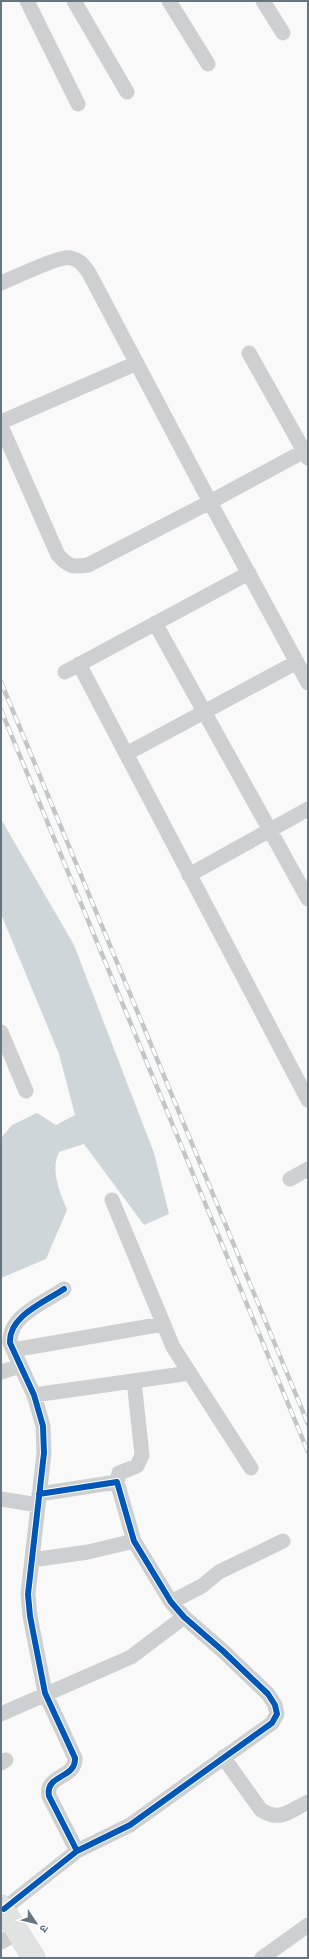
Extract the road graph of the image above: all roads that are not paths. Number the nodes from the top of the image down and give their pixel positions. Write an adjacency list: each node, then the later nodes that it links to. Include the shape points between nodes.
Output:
1 (27, 1): 8 (street)
2 (74, 1): 7 (street)
3 (169, 1): 6 (street)
4 (263, 1): 5 (street)
5 (283, 33)
6 (208, 64)
7 (127, 92)
8 (78, 104)
9 (1, 283): 11 (street, via 58,260 70,257 81,262)
10 (249, 352): 14 (street)
11 (137, 363): 12 (street); 15 (street)
12 (1, 422)
13 (1, 426): 15 (street, via 58,555 65,563 74,567 88,565)
14 (307, 453): 15 (street)
15 (210, 502): 16 (street)
16 (249, 573): 17 (street); 18 (street)
17 (155, 624): 19 (street); 22 (street)
18 (297, 662): 21 (street); 22 (street)
19 (79, 664): 20 (street); 23 (street)
20 (65, 672)
21 (308, 683)
22 (204, 712): 23 (street); 25 (street)
23 (126, 754): 26 (street)
24 (308, 809): 25 (street)
25 (270, 830): 26 (street); 27 (street)
26 (189, 875): 30 (street)
27 (308, 899)
28 (1, 1032): 29 (street)
29 (26, 1091)
30 (308, 1100)
31 (308, 1169): 32 (street)
32 (290, 1179)
33 (112, 1200): 35 (street)
34 (64, 1289): 36 (street, via 20,1318)
35 (163, 1324): 36 (street); 39 (street, via 173,1347)
36 (8, 1340): 37 (street)
37 (20, 1366): 38 (street); 41 (street)
38 (1, 1372)
39 (190, 1372): 40 (street); 42 (street)
40 (134, 1381): 41 (street); 43 (street, via 142,1455 137,1466 119,1473)
41 (34, 1395): 45 (street, via 43,1426 44,1453)
42 (251, 1468)
43 (116, 1482): 45 (street); 46 (street)
44 (1, 1499): 45 (street)
45 (39, 1500): 48 (street)
46 (134, 1541): 48 (street, via 88,1552); 49 (street)
47 (283, 1541): 49 (street, via 219,1572 202,1586)
48 (32, 1560): 51 (street, via 28,1594 30,1616)
49 (172, 1602): 50 (street)
50 (184, 1617): 51 (street, via 131,1657); 53 (street, via 229,1656 276,1705 277,1714 272,1723)
51 (46, 1693): 52 (street); 55 (street, via 76,1758 76,1765 72,1771 50,1784 48,1790)
52 (1, 1714)
53 (222, 1756): 54 (street, via 261,1810 270,1815 276,1817); 55 (street, via 130,1825)
54 (308, 1802)
55 (77, 1851): 56 (street)
56 (2, 1908): 58 (main road)
57 (308, 1925): 59 (street)
58 (9, 1937): 60 (main road)
59 (271, 1955)
60 (34, 1958)

